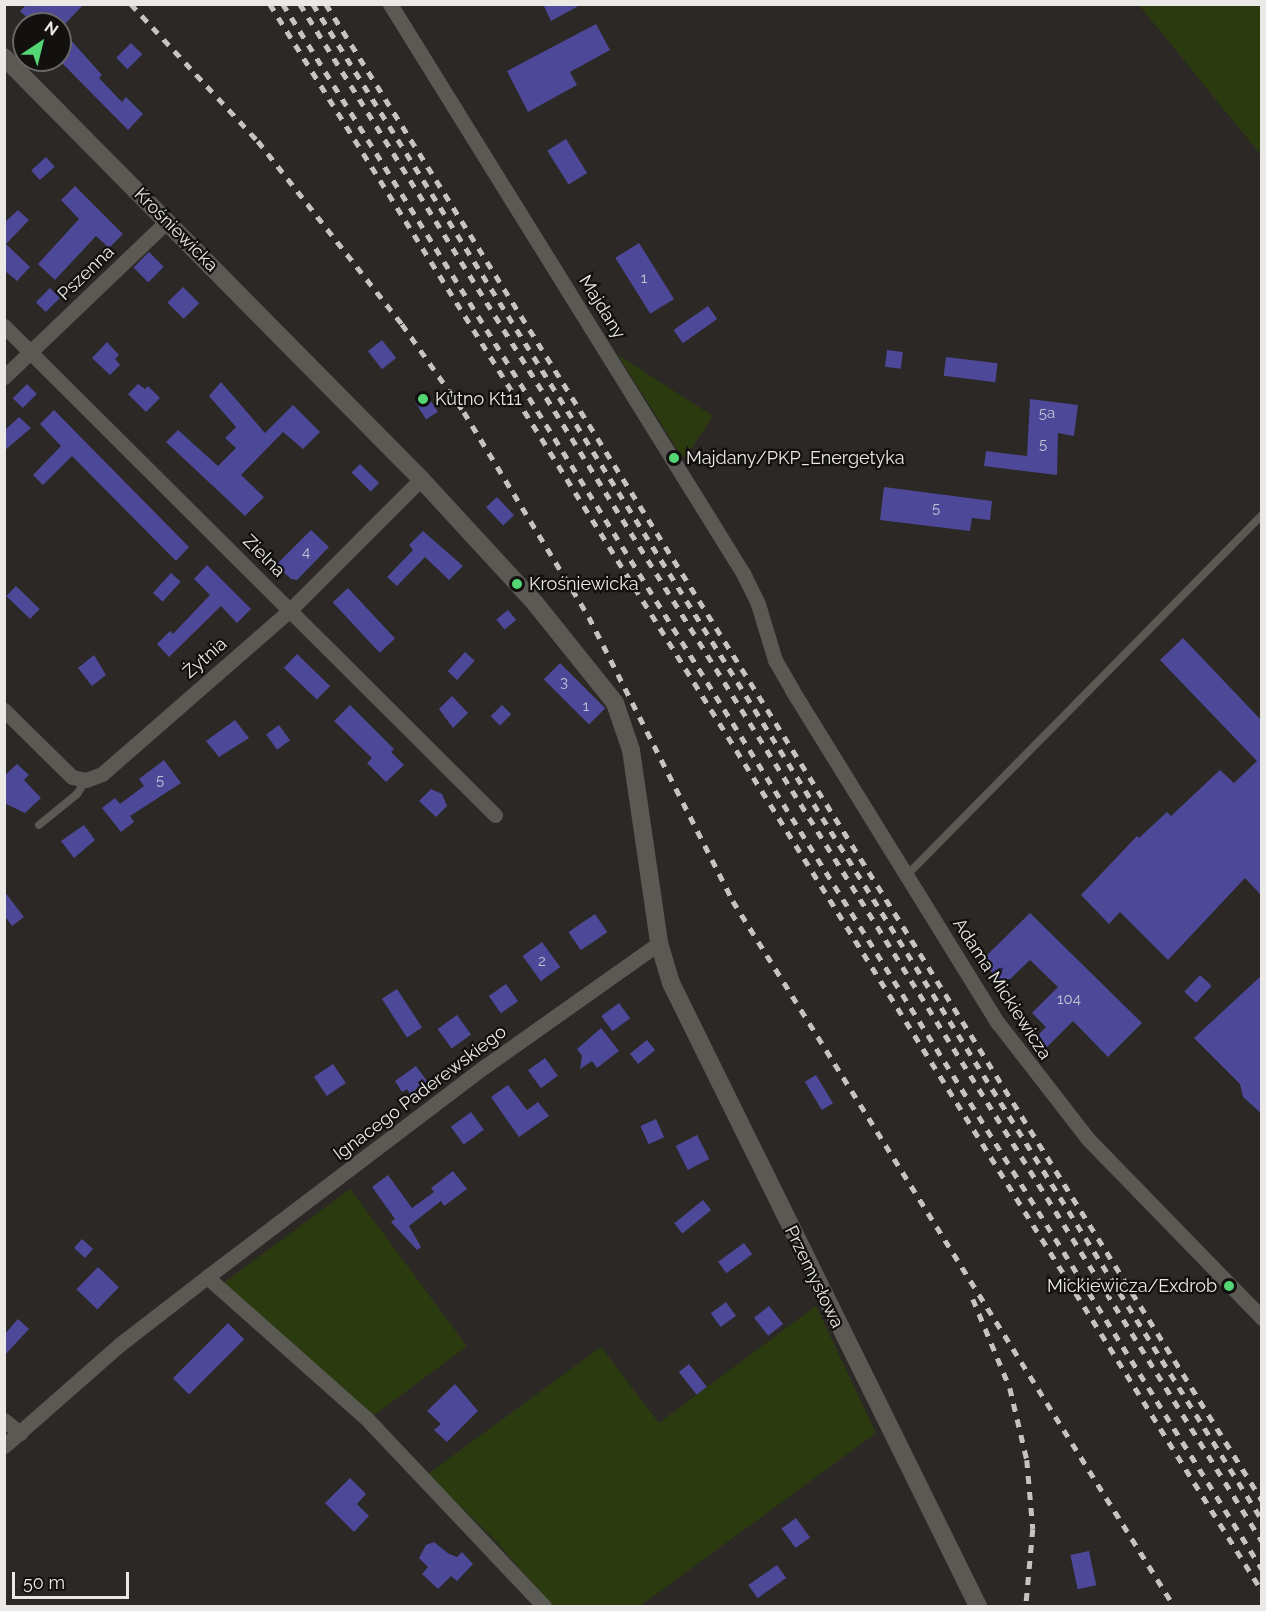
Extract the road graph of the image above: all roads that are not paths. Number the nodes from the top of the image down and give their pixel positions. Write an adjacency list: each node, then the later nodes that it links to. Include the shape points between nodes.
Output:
1 (390, 4): 10 (street, Majdany, via 743,573)
2 (4, 57): 3 (street, Krośniewicka)
3 (167, 221): 5 (street, Pszenna); 7 (street, Krośniewicka)
4 (4, 326): 5 (street, Zielna)
5 (31, 353): 6 (street, Pszenna); 9 (street, Zielna)
6 (4, 377)
7 (421, 479): 9 (street, Żytnia); 16 (street, Krośniewicka, via 535,603 623,718 631,750)
8 (1262, 515): 15 (lane)
9 (290, 610): 12 (street, Żytnia, via 102,774); 13 (street, Zielna)
10 (768, 638): 15 (street, Adama Mickiewicza, via 792,690)
11 (4, 710): 12 (street, via 72,777)
12 (86, 780): 14 (lane, via 77,794)
13 (495, 815)
14 (39, 825)
15 (906, 876): 18 (street, Adama Mickiewicza, via 998,1023 1049,1094 1135,1189)
16 (658, 944): 17 (street, Ignacego Paderewskiego, via 484,1067); 23 (street, Przemysłowa, via 689,1026)
17 (207, 1277): 20 (street, Ignacego Paderewskiego, via 119,1345); 22 (street, via 366,1418)
18 (1262, 1318)
19 (4, 1420): 20 (street)
20 (20, 1433): 21 (street, Ignacego Paderewskiego)
21 (4, 1446)
22 (544, 1606)
23 (978, 1606)

